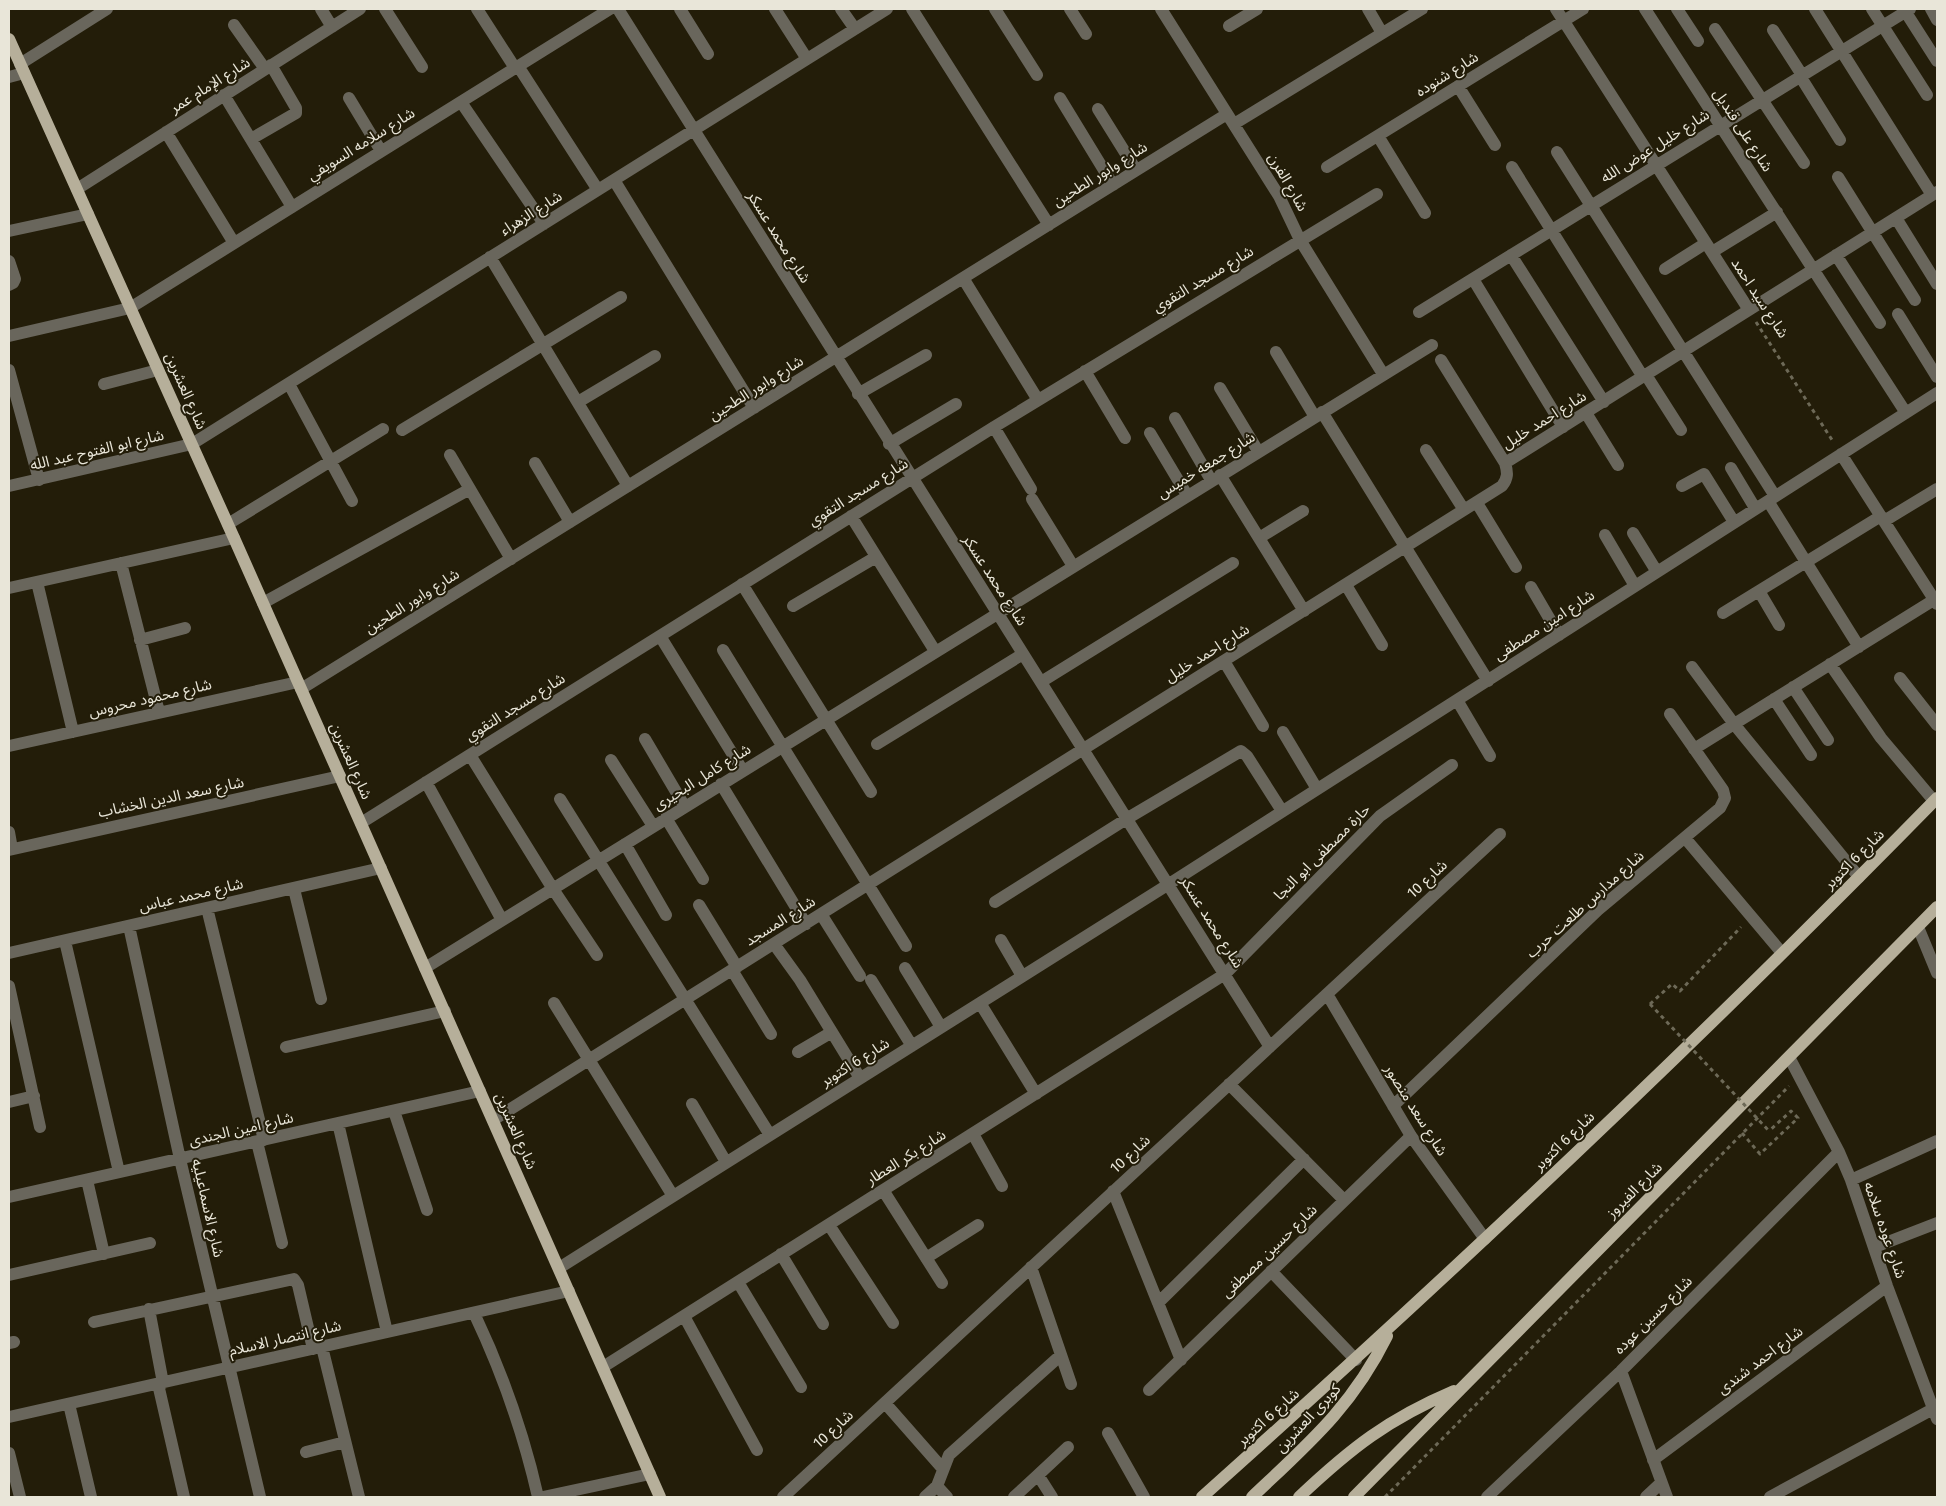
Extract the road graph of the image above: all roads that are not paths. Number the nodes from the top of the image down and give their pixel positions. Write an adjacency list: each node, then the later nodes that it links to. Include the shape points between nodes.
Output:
1 (107, 9): 47 (street)
2 (321, 9): 32 (street)
3 (360, 9): 32 (street, شارع الإمام عمر)
4 (385, 9): 45 (street)
5 (477, 9): 46 (street)
6 (610, 9): 46 (street, شارع سلامه السويفي)
7 (618, 9): 61 (street, شارع محمد عسكر)
8 (680, 9): 41 (street)
9 (775, 9): 42 (street)
10 (841, 9): 33 (street)
11 (887, 9): 33 (street, شارع الزهراء)
12 (912, 9): 88 (street)
13 (995, 9): 48 (street)
14 (1070, 9): 37 (street)
15 (1161, 9): 59 (street, شارع الفرن)
16 (1368, 9): 36 (street)
17 (1422, 9): 36 (street, شارع وابور الطحين)
18 (1556, 9): 28 (street, شارع سيد احمد)
19 (1583, 9): 28 (street, شارع شنوده)
20 (1645, 9): 60 (street, شارع على قنديل)
21 (1678, 9): 39 (street)
22 (1815, 9): 40 (street)
23 (1872, 9): 30 (street)
24 (1931, 9): 27 (street)
25 (1907, 10): 30 (street, شارع خليل عوض الله); 43 (street)
26 (1248, 11): 31 (street)
27 (1937, 20)
28 (1564, 21): 51 (street, شارع شنوده); 70 (street, شارع سيد احمد)
29 (234, 25): 44 (street)
30 (1883, 25): 40 (street, شارع خليل عوض الله); 52 (street)
31 (1229, 26)
32 (332, 27): 44 (street, شارع الإمام عمر)
33 (855, 29): 42 (street, شارع الزهراء)
34 (1715, 29): 56 (street)
35 (1773, 30): 49 (street)
36 (1382, 33): 59 (street, شارع وابور الطحين)
37 (1086, 34)
38 (9, 39): 47 (main road, شارع العشرين)
39 (1698, 41)
40 (1842, 50): 49 (street, شارع خليل عوض الله); 80 (street)
41 (708, 54)
42 (807, 59): 61 (street, شارع الزهراء)
43 (1937, 61)
44 (268, 67): 53 (street, شارع الإمام عمر); 64 (street, via 296,108 296,113)
45 (422, 67)
46 (516, 67): 57 (street, شارع سلامه السويفي); 78 (street)
47 (22, 69): 50 (street); 77 (main road, شارع العشرين)
48 (1037, 75)
49 (1801, 75): 56 (street, شارع خليل عوض الله); 65 (street)
50 (9, 77)
51 (1458, 86): 63 (street, شارع شنوده); 66 (street)
52 (1926, 94)
53 (224, 95): 62 (street, شارع الإمام عمر); 64 (street)
54 (349, 98): 67 (street)
55 (1060, 98): 76 (street)
56 (1762, 99): 60 (street, شارع خليل عوض الله); 69 (street)
57 (461, 102): 67 (street, شارع سلامه السويفي); 87 (street)
58 (1098, 110): 73 (street)
59 (1230, 119): 73 (street, شارع وابور الطحين); 92 (street, شارع الفرن, via 1279,196)
60 (1721, 125): 70 (street, شارع خليل عوض الله); 83 (street, شارع على قنديل)
61 (693, 130): 75 (street, شارع الزهراء); 119 (street, شارع محمد عسكر)
62 (166, 132): 77 (street, شارع الإمام عمر); 93 (street)
63 (1378, 136): 71 (street, شارع شنوده); 84 (street)
64 (251, 139): 82 (street)
65 (1840, 140)
66 (1495, 145)
67 (381, 151): 82 (street, شارع سلامه السويفي)
68 (1557, 152): 81 (street)
69 (1804, 163)
70 (1656, 165): 81 (street, شارع خليل عوض الله); 94 (street, شارع سيد احمد)
71 (1327, 167)
72 (1512, 167): 89 (street)
73 (1136, 170): 76 (street, شارع وابور الطحين)
74 (1838, 177): 91 (street)
75 (614, 180): 78 (street, شارع الزهراء); 136 (street)
76 (1113, 185): 88 (street, شارع وابور الطحين)
77 (76, 189): 85 (main road, شارع العشرين)
78 (598, 190): 87 (street, شارع الزهراء)
79 (1376, 194): 92 (street, شارع مسجد التقوي)
80 (1935, 194): 86 (street, شارع احمد خليل)
81 (1591, 205): 89 (street, شارع خليل عوض الله); 116 (street)
82 (292, 207): 93 (street, شارع سلامه السويفي)
83 (1777, 212): 94 (street); 100 (street, شارع على قنديل)
84 (1426, 213)
85 (88, 214): 90 (street); 107 (main road, شارع العشرين)
86 (1896, 218): 91 (street, شارع احمد خليل); 103 (street)
87 (544, 224): 97 (street, شارع الزهراء)
88 (1049, 225): 101 (street, شارع وابور الطحين)
89 (1551, 230): 95 (street, شارع خليل عوض الله); 125 (street)
90 (9, 231)
91 (1873, 232): 96 (street, شارع احمد خليل); 106 (street)
92 (1300, 240): 123 (street, شارع مسجد التقوي); 124 (street, شارع الفرن)
93 (234, 243): 107 (street, شارع سلامه السويفي)
94 (1709, 248): 99 (street); 108 (street, شارع سيد احمد)
95 (1511, 255): 102 (street, شارع خليل عوض الله); 134 (street)
96 (1836, 255): 100 (street, شارع احمد خليل); 111 (street)
97 (490, 257): 113 (street); 128 (street, شارع الزهراء)
98 (9, 261): 104 (street, via 15,279)
99 (1665, 269)
100 (1814, 269): 108 (street, شارع احمد خليل); 138 (street, شارع على قنديل)
101 (963, 278): 119 (street, شارع وابور الطحين); 132 (street)
102 (1473, 279): 109 (street, شارع خليل عوض الله); 142 (street)
103 (1937, 284)
104 (9, 285)
105 (621, 297): 113 (street)
106 (1915, 300)
107 (130, 308): 112 (street, شارع سلامه السويفي); 122 (main road, شارع العشرين)
108 (1749, 310): 116 (street, شارع احمد خليل)
109 (1419, 312)
110 (1898, 314): 126 (street)
111 (1880, 323)
112 (9, 336)
113 (543, 344): 133 (street); 144 (street)
114 (1432, 345): 124 (street, شارع جمعه خميس)
115 (1276, 352): 139 (street)
116 (1683, 352): 125 (street, شارع احمد خليل); 168 (street)
117 (926, 355): 131 (street)
118 (655, 356): 133 (street)
119 (835, 357): 131 (street, شارع محمد عسكر); 136 (street, شارع وابور الطحين)
120 (1441, 360): 156 (street)
121 (9, 370): 161 (street)
122 (158, 370): 127 (street); 148 (main road, شارع العشرين)
123 (1085, 371): 132 (street, شارع مسجد التقوي); 147 (street)
124 (1383, 374): 139 (street, شارع جمعه خميس)
125 (1645, 376): 134 (street, شارع احمد خليل); 145 (street)
126 (1937, 376)
127 (104, 384)
128 (288, 384): 148 (street, شارع الزهراء); 154 (street)
129 (1220, 388): 151 (street)
130 (1937, 393): 138 (street, شارع امين مصطفى)
131 (858, 394): 149 (street, شارع محمد عسكر)
132 (1038, 400): 141 (street, شارع مسجد التقوي)
133 (578, 402): 163 (street)
134 (1604, 402): 137 (street, شارع احمد خليل)
135 (956, 404): 149 (street)
136 (754, 408): 163 (street, شارع وابور الطحين)
137 (1586, 413): 142 (street, شارع احمد خليل); 157 (street)
138 (1906, 413): 152 (street, شارع امين مصطفى)
139 (1318, 414): 151 (street, شارع جمعه خميس); 183 (street)
140 (1175, 418): 160 (street)
141 (994, 427): 159 (street, شارع مسجد التقوي); 189 (street)
142 (1563, 427): 156 (street, شارع احمد خليل)
143 (383, 428): 154 (street)
144 (402, 430)
145 (1681, 430)
146 (1150, 433): 167 (street)
147 (1126, 438)
148 (192, 444): 161 (street, شارع ابو الفتوح عبد الله); 178 (main road, شارع العشرين)
149 (889, 444): 159 (street, شارع محمد عسكر)
150 (1426, 450): 172 (street)
151 (1258, 452): 160 (street, شارع جمعه خميس)
152 (1841, 454): 168 (street, شارع امين مصطفى); 175 (street)
153 (450, 455): 165 (street)
154 (330, 460): 169 (street); 178 (street)
155 (535, 463): 176 (street)
156 (1505, 463): 170 (street, شارع احمد خليل, via 1508,471 1502,486)
157 (1618, 465)
158 (1731, 468): 171 (street)
159 (911, 478): 174 (street, شارع مسجد التقوي); 203 (street, شارع محمد عسكر)
160 (1216, 478): 167 (street, شارع جمعه خميس); 182 (street)
161 (39, 480): 162 (street, شارع ابو الفتوح عبد الله)
162 (9, 486)
163 (628, 486): 176 (street, شارع وابور الطحين)
164 (1682, 486): 177 (street, via 1704,474)
165 (470, 489): 185 (street); 200 (street)
166 (1937, 489): 175 (street)
167 (1187, 496): 189 (street, شارع جمعه خميس)
168 (1771, 498): 171 (street, شارع امين مصطفى); 186 (street)
169 (352, 500)
170 (1476, 503): 172 (street, شارع احمد خليل); 190 (street)
171 (1755, 508): 177 (street, شارع امين مصطفى)
172 (1464, 510): 183 (street, شارع احمد خليل)
173 (1303, 511): 182 (street)
174 (851, 516): 184 (street); 193 (street, شارع مسجد التقوي)
175 (1882, 518): 186 (street); 199 (street)
176 (570, 522): 185 (street, شارع وابور الطحين)
177 (1734, 522): 191 (street, شارع امين مصطفى)
178 (228, 524): 181 (main road, شارع العشرين)
179 (1633, 533): 191 (street)
180 (1605, 535): 195 (street)
181 (234, 538): 187 (street); 200 (main road, شارع العشرين)
182 (1259, 538): 202 (street)
183 (1405, 547): 194 (street, شارع احمد خليل); 219 (street)
184 (876, 557): 201 (street); 213 (street)
185 (511, 559): 221 (street, شارع وابور الطحين)
186 (1806, 562): 198 (street); 211 (street)
187 (121, 563): 192 (street); 209 (street)
188 (1233, 563): 220 (street)
189 (1073, 566): 203 (street, شارع جمعه خميس)
190 (1516, 567)
191 (1656, 572): 195 (street, شارع امين مصطفى)
192 (37, 582): 197 (street); 231 (street)
193 (742, 584): 208 (street, شارع مسجد التقوي); 227 (street)
194 (1346, 585): 202 (street, شارع احمد خليل); 210 (street)
195 (1635, 586): 207 (street, شارع امين مصطفى)
196 (1531, 587): 207 (street)
197 (9, 588)
198 (1759, 590): 204 (street); 205 (street)
199 (1936, 601): 211 (street)
200 (263, 603): 221 (main road, شارع العشرين)
201 (794, 606)
202 (1304, 611): 215 (street, شارع احمد خليل)
203 (997, 613): 213 (street, شارع كامل البحيرى); 214 (street, شارع محمد عسكر)
204 (1723, 613)
205 (1779, 625)
206 (185, 628): 209 (street)
207 (1559, 635): 219 (street, شارع امين مصطفى)
208 (660, 636): 240 (street, شارع مسجد التقوي); 245 (street)
209 (140, 640): 225 (street)
210 (1382, 645)
211 (1859, 647): 216 (street)
212 (723, 650): 237 (street)
213 (935, 651): 227 (street, شارع كامل البحيرى)
214 (1023, 654): 220 (street, شارع محمد عسكر); 235 (street)
215 (1224, 661): 229 (street); 238 (street, شارع احمد خليل)
216 (1830, 664): 222 (street); 252 (street, via 1881,738)
217 (1692, 667): 228 (street)
218 (1900, 678): 230 (street)
219 (1488, 681): 224 (street, شارع امين مصطفى)
220 (1042, 682): 238 (street, شارع محمد عسكر)
221 (300, 685): 225 (street, شارع محمود محروس); 246 (main road, شارع العشرين)
222 (1793, 687): 223 (street); 234 (street)
223 (1774, 699): 228 (street); 242 (street)
224 (1457, 700): 241 (street); 249 (street, شارع امين مصطفى)
225 (159, 712): 231 (street, شارع محمود محروس)
226 (1670, 714): 239 (street, شارع مدارس طلعت حرب)
227 (826, 719): 237 (street, شارع كامل البحيرى); 250 (street)
228 (1734, 724): 239 (street); 266 (street)
229 (1263, 726)
230 (1937, 726)
231 (72, 732): 236 (street, شارع محمود محروس)
232 (1283, 732): 249 (street)
233 (645, 739): 253 (street)
234 (1828, 740)
235 (877, 744)
236 (9, 746)
237 (781, 747): 245 (street, شارع كامل البحيرى); 269 (street)
238 (1085, 749): 256 (street, شارع محمد عسكر); 269 (street, شارع المسجد)
239 (1694, 749): 261 (street, شارع مدارس طلعت حرب, via 1725,798 1720,808)
240 (470, 755): 247 (street, شارع مسجد التقوي); 271 (street)
241 (1490, 756)
242 (1811, 756)
243 (611, 760): 258 (street)
244 (1452, 765): 293 (street, حارة مصطفى ابو النجا, via 1380,816)
245 (743, 771): 248 (street, شارع كامل البحيرى)
246 (340, 776): 257 (main road, شارع العشرين); 263 (street, شارع سعد الدين الخشاب)
247 (426, 782): 257 (street, شارع مسجد التقوي); 278 (street)
248 (721, 784): 253 (street, شارع كامل البحيرى); 279 (street)
249 (1317, 789): 254 (street, شارع امين مصطفى)
250 (871, 792)
251 (560, 799): 264 (street)
252 (1936, 799): 266 (main road, شارع 6 اكتوبر)
253 (685, 807): 255 (street, شارع كامل البحيرى)
254 (1282, 811): 256 (street, via 1241,751); 268 (street, شارع امين مصطفى)
255 (666, 818): 258 (street, شارع كامل البحيرى); 267 (street)
256 (1128, 818): 268 (street, شارع محمد عسكر); 272 (street)
257 (361, 823): 265 (main road, شارع العشرين)
258 (653, 826): 262 (street, شارع كامل البحيرى)
259 (9, 832): 263 (street)
260 (1500, 834): 296 (street, شارع 10)
261 (1685, 838): 287 (street); 318 (street, شارع مدارس طلعت حرب, via 1598,910)
262 (625, 844): 264 (street, شارع كامل البحيرى); 277 (street)
263 (11, 849)
264 (599, 860): 271 (street, شارع كامل البحيرى); 298 (street)
265 (381, 868): 270 (street, شارع محمد عباس); 289 (main road, شارع العشرين)
266 (1859, 877): 287 (main road, شارع 6 اكتوبر)
267 (703, 880)
268 (1169, 884): 293 (street, شارع محمد عسكر); 294 (street, شارع 6 اكتوبر)
269 (867, 885): 276 (street, شارع المسجد); 285 (street)
270 (294, 888): 275 (street, شارع محمد عباس); 297 (street)
271 (552, 889): 278 (street, شارع كامل البحيرى); 288 (street)
272 (995, 902)
273 (699, 905): 291 (street)
274 (1937, 907): 281 (main road, شارع الفيروز)
275 (207, 908): 280 (street, شارع محمد عباس); 326 (street)
276 (821, 914): 279 (street, شارع المسجد); 305 (street)
277 (666, 915)
278 (502, 920): 289 (street, شارع كامل البحيرى)
279 (806, 924): 284 (street, شارع المسجد)
280 (129, 926): 283 (street, شارع محمد عباس); 329 (street, شارع الاسماعيليه)
281 (1918, 927): 292 (street); 309 (main road, شارع الفيروز)
282 (1001, 940): 294 (street)
283 (65, 941): 286 (street, شارع محمد عباس); 332 (street)
284 (774, 944): 291 (street, شارع المسجد); 303 (street)
285 (906, 946)
286 (9, 953)
287 (1782, 953): 345 (main road, شارع 6 اكتوبر)
288 (597, 955)
289 (425, 968): 301 (main road, شارع العشرين)
290 (905, 968): 302 (street)
291 (735, 969): 298 (street, شارع المسجد); 304 (street)
292 (1937, 973)
293 (1225, 974): 307 (street, شارع محمد عسكر); 314 (street, شارع بكر العطار)
294 (1022, 976): 300 (street, شارع 6 اكتوبر)
295 (9, 986): 315 (street)
296 (1327, 994): 307 (street, شارع 10); 318 (street, شارع سعد منصور)
297 (320, 999)
298 (686, 999): 310 (street, شارع المسجد); 324 (street)
299 (554, 1003): 310 (street)
300 (980, 1003): 302 (street, شارع 6 اكتوبر); 314 (street)
301 (445, 1012): 306 (street); 313 (main road, شارع العشرين)
302 (942, 1027): 305 (street, شارع 6 اكتوبر)
303 (832, 1032): 308 (street); 311 (street)
304 (771, 1034)
305 (912, 1046): 311 (street, شارع 6 اكتوبر)
306 (286, 1047)
307 (1270, 1047): 312 (street, شارع 10)
308 (798, 1052)
309 (1789, 1057): 328 (street, شارع عوده سلامه); 380 (main road, شارع الفيروز)
310 (589, 1060): 320 (street, شارع المسجد); 338 (street)
311 (860, 1078): 324 (street, شارع 6 اكتوبر)
312 (1229, 1084): 330 (street); 337 (street, شارع 10)
313 (480, 1091): 319 (street, شارع امين الجندى); 320 (main road, شارع العشرين)
314 (1036, 1094): 323 (street, شارع بكر العطار)
315 (34, 1096): 316 (street); 322 (street)
316 (9, 1102)
317 (692, 1104): 331 (street)
318 (1393, 1106): 325 (street, شارع سعد منصور)
319 (394, 1111): 321 (street, شارع امين الجندى); 341 (street)
320 (493, 1120): 353 (main road, شارع العشرين)
321 (338, 1124): 326 (street, شارع امين الجندى); 369 (street)
322 (40, 1127)
323 (972, 1134): 335 (street); 336 (street, شارع بكر العطار)
324 (770, 1135): 331 (street, شارع 6 اكتوبر)
325 (1411, 1136): 340 (street, شارع حسين مصطفى); 345 (street, شارع سعد منصور)
326 (261, 1141): 329 (street, شارع امين الجندى); 347 (street)
327 (1937, 1141): 334 (street)
328 (1839, 1152): 334 (street, شارع عوده سلامه); 376 (street, شارع حسين عوده)
329 (180, 1159): 332 (street, شارع امين الجندى); 360 (street, شارع الاسماعيليه)
330 (1304, 1159): 340 (street); 361 (street)
331 (726, 1162): 338 (street, شارع 6 اكتوبر)
332 (119, 1172): 333 (street, شارع امين الجندى)
333 (87, 1180): 339 (street, شارع امين الجندى); 349 (street)
334 (1851, 1180): 348 (street, شارع عوده سلامه)
335 (1002, 1186)
336 (883, 1190): 343 (street, شارع بكر العطار); 351 (street)
337 (1113, 1192): 352 (street, شارع 10); 361 (street)
338 (673, 1196): 353 (street, شارع 6 اكتوبر)
339 (9, 1197)
340 (1344, 1200): 354 (street, شارع حسين مصطفى)
341 (426, 1210)
342 (1937, 1223): 348 (street)
343 (829, 1225): 350 (street, شارع بكر العطار); 366 (street)
344 (978, 1225): 351 (street)
345 (1485, 1239): 368 (main road, شارع 6 اكتوبر)
346 (150, 1243): 349 (street)
347 (282, 1243)
348 (1875, 1247): 358 (street, شارع عوده سلامه)
349 (104, 1254): 355 (street)
350 (782, 1254): 356 (street, شارع بكر العطار); 367 (street)
351 (926, 1258): 357 (street)
352 (1032, 1267): 371 (street); 382 (street, شارع 10)
353 (559, 1268): 359 (main road, شارع العشرين)
354 (1271, 1271): 372 (street, شارع حسين مصطفى); 373 (street)
355 (9, 1275)
356 (738, 1282): 364 (street, شارع بكر العطار); 379 (street)
357 (942, 1283)
358 (1887, 1286): 384 (street, شارع عوده سلامه); 392 (street, شارع احمد شندى)
359 (569, 1291): 363 (street, شارع انتصار الاسلام); 374 (main road, شارع العشرين)
360 (212, 1296): 362 (street); 370 (street, via 294,1278); 375 (street, شارع الاسماعيليه)
361 (1158, 1303): 372 (street)
362 (149, 1310): 365 (street); 377 (street)
363 (474, 1313): 369 (street, شارع انتصار الاسلام); 403 (street, via 513,1403)
364 (684, 1316): 374 (street, شارع بكر العطار); 389 (street)
365 (94, 1322)
366 (894, 1323)
367 (823, 1324)
368 (1391, 1327): 373 (main road, شارع 6 اكتوبر); 413 (main road, كوبرى العشرين, via 1351,1397 1324,1428)
369 (387, 1332): 370 (street, شارع انتصار الاسلام)
370 (318, 1348): 375 (street, شارع انتصار الاسلام); 387 (street)
371 (1061, 1355): 378 (street); 393 (street, via 949,1455)
372 (1181, 1360): 381 (street, شارع حسين مصطفى)
373 (1356, 1360): 412 (main road, شارع 6 اكتوبر)
374 (603, 1367): 394 (main road, شارع العشرين)
375 (229, 1368): 377 (street, شارع انتصار الاسلام); 401 (street, شارع الاسماعيليه)
376 (1621, 1371): 392 (street); 416 (street, شارع حسين عوده)
377 (161, 1383): 383 (street, شارع انتصار الاسلام); 400 (street)
378 (1071, 1384)
379 (801, 1387)
380 (1459, 1389): 414 (main road, via 1384,1426 1350,1450); 415 (main road, شارع الفيروز)
381 (1149, 1390)
382 (885, 1403): 393 (street); 406 (street, شارع 10)
383 (69, 1404): 385 (street, شارع انتصار الاسلام); 399 (street)
384 (1935, 1407): 419 (street)
385 (9, 1418)
386 (1108, 1433): 411 (street)
387 (345, 1442): 390 (street); 402 (street)
388 (1068, 1447): 395 (street)
389 (757, 1450)
390 (306, 1452)
391 (9, 1453): 398 (street)
392 (1653, 1460): 396 (street)
393 (943, 1469): 397 (street)
394 (650, 1474): 404 (street); 405 (main road, شارع العشرين)
395 (1038, 1476): 409 (street); 410 (street)
396 (1661, 1482): 417 (street); 418 (street)
397 (937, 1486): 407 (street); 408 (street)
398 (15, 1489)
399 (92, 1497)
400 (184, 1497)
401 (260, 1497)
402 (359, 1497)
403 (538, 1497)
404 (543, 1497)
405 (660, 1497)
406 (783, 1497)
407 (925, 1497)
408 (947, 1497)
409 (1014, 1497)
410 (1052, 1497)
411 (1144, 1497)
412 (1202, 1497)
413 (1252, 1497)
414 (1299, 1497)
415 (1354, 1497)
416 (1487, 1497)
417 (1646, 1497)
418 (1667, 1497)
419 (1770, 1497)

